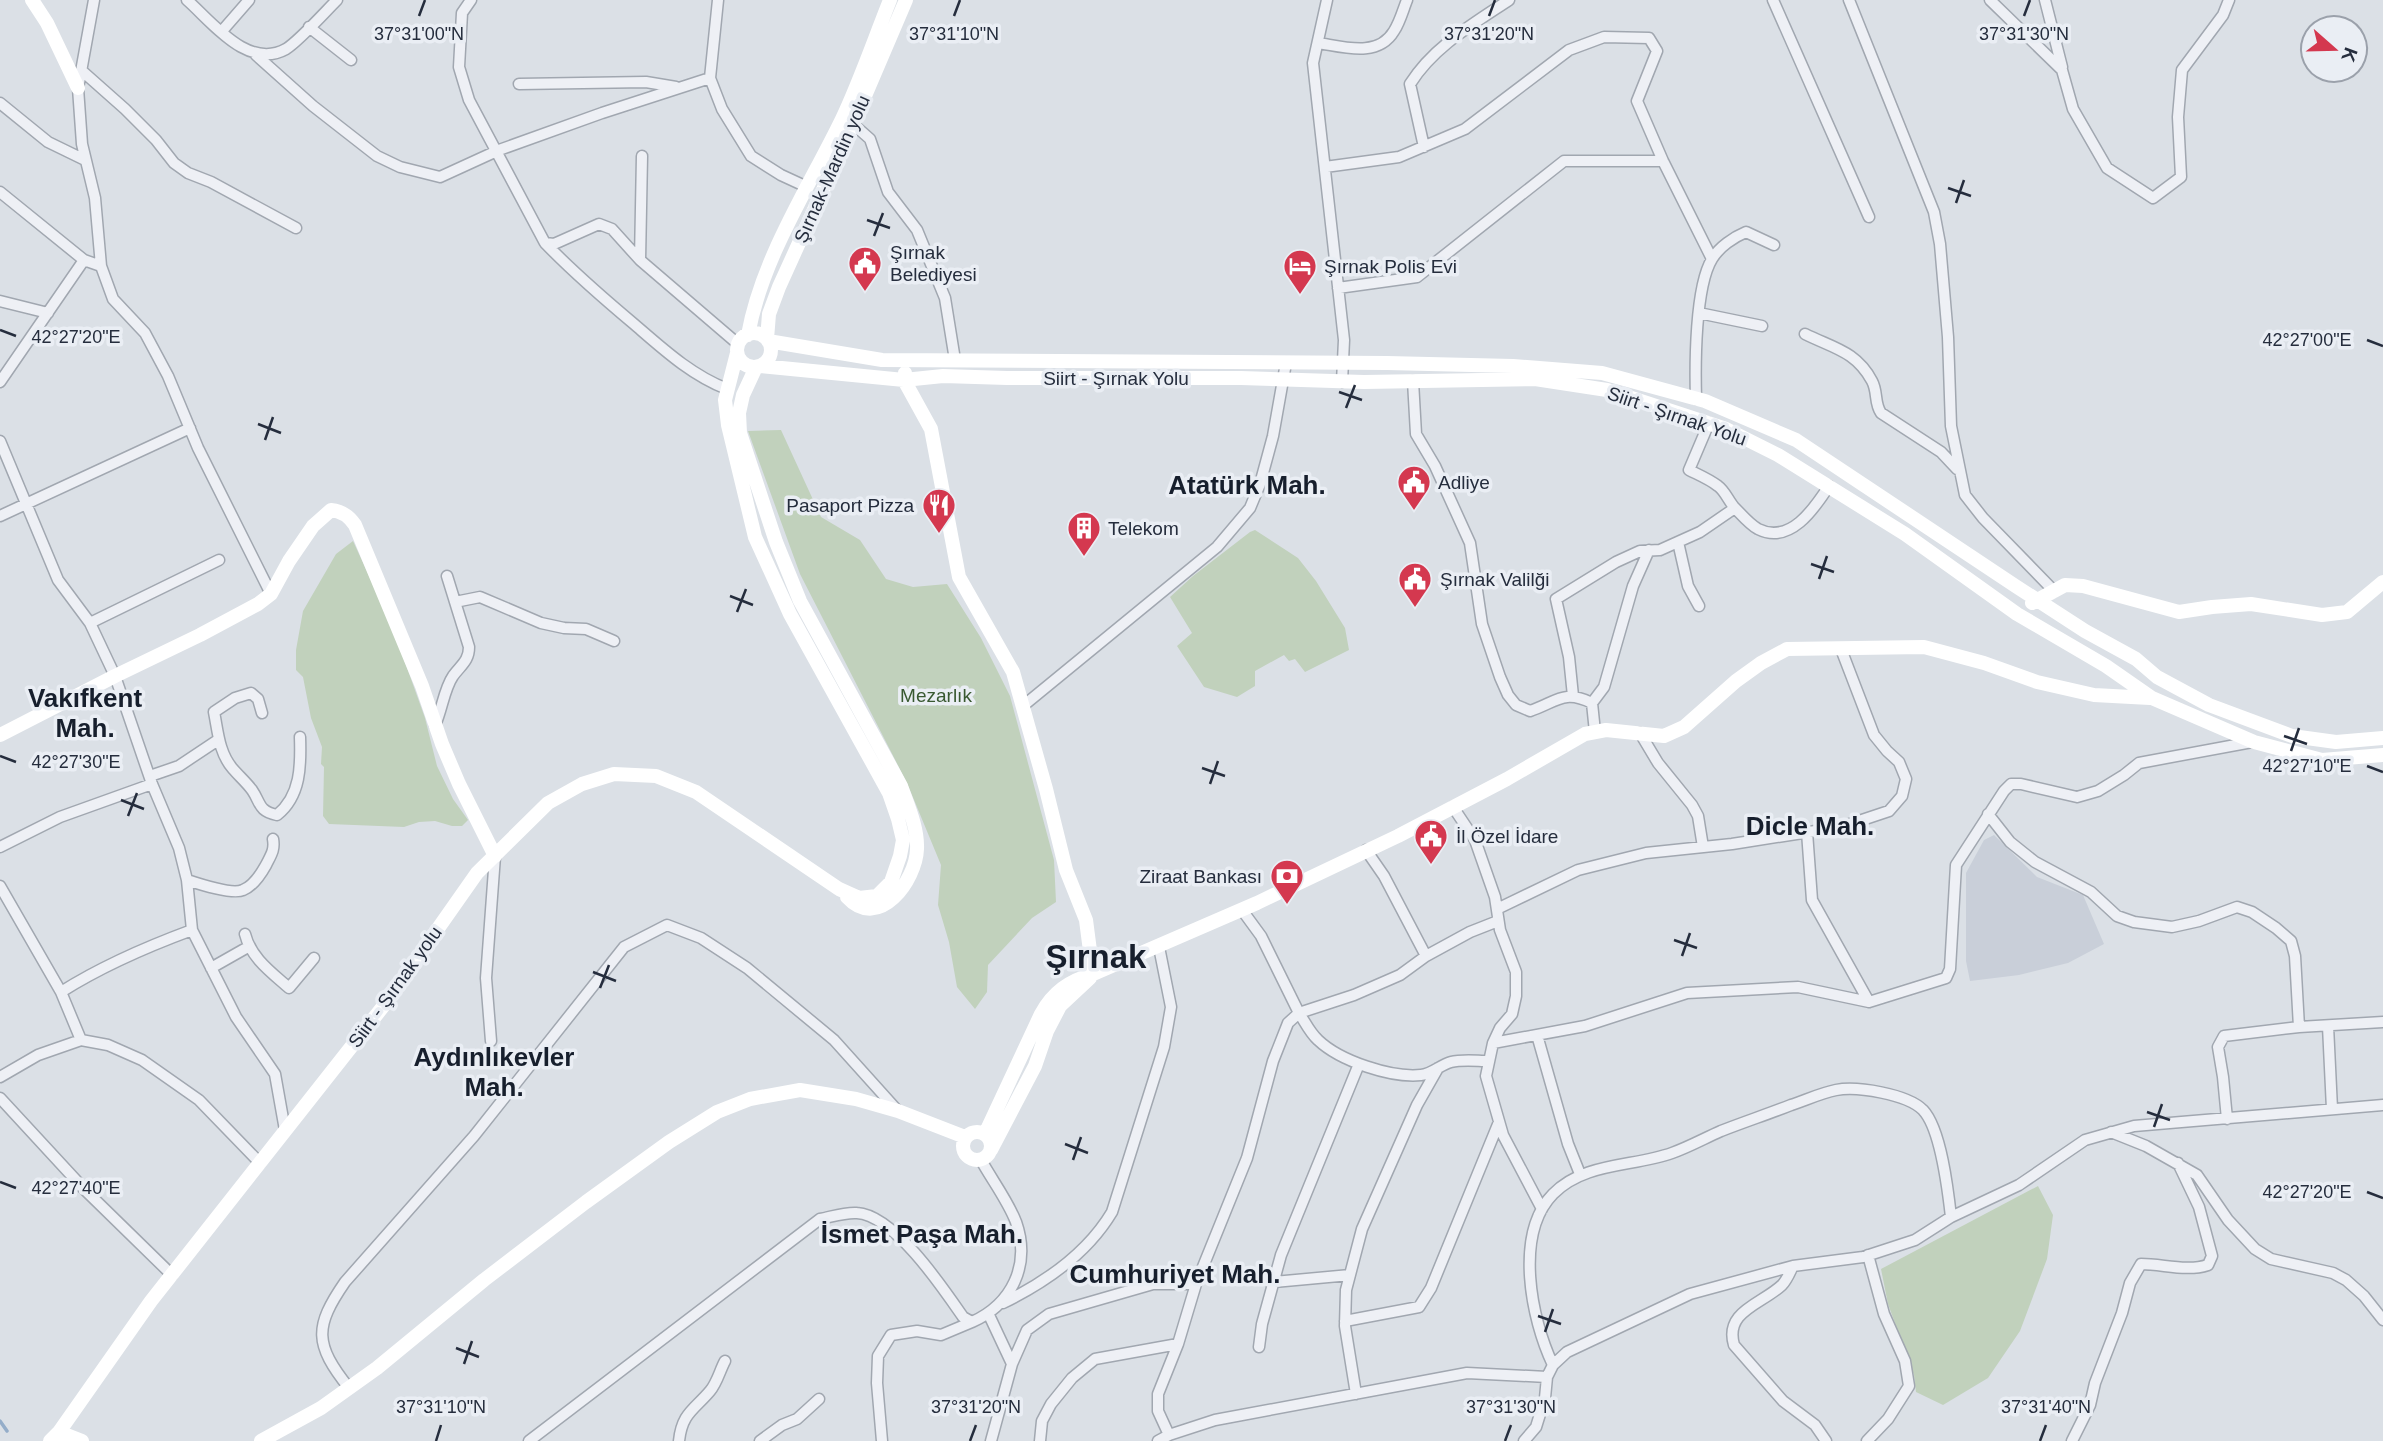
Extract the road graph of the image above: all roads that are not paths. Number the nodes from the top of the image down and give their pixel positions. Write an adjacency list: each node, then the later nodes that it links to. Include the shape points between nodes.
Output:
1 (32, 0): 28 (street)
2 (94, 0): 23 (street)
3 (187, 0): 19 (street)
4 (248, 0): 19 (street)
5 (337, 0): 18 (street)
6 (471, 0): 32 (street, via 462,13 459,67 469,100)
7 (718, 0): 25 (street)
8 (890, 0): 37 (street, Şırnak-Mardin yolu, via 843,117)
9 (906, 0): 30 (street, Şırnak-Mardin yolu)
10 (1326, 0): 20 (street)
11 (1407, 0): 20 (street, via 1395,31 1374,49)
12 (1509, 0): 31 (street, via 1421,66 1410,85)
13 (1773, 0): 39 (street)
14 (1849, 0): 70 (street, via 1934,212 1948,337 1951,426)
15 (1990, 0): 24 (street)
16 (2045, 0): 24 (street)
17 (2229, 0): 24 (street, via 2182,69 2178,117 2181,177 2153,198 2107,168 2073,109)
18 (309, 27): 21 (street, via 287,48); 22 (street)
19 (222, 32): 21 (street)
20 (1318, 44): 36 (street, via 1314,63)
21 (256, 55): 32 (street, via 313,106 389,162 440,177)
22 (351, 60)
23 (81, 70): 28 (street); 40 (street, via 140,124 174,163)
24 (2062, 70)
25 (710, 78): 27 (street); 37 (street, via 722,109 751,156)
26 (519, 84): 27 (street, via 646,82)
27 (680, 87): 32 (street)
28 (78, 88): 34 (street)
29 (0, 103): 34 (street, via 48,142)
30 (853, 124): 53 (street, Şırnak-Mardin yolu, via 779,286 769,314); 56 (street, via 870,139 888,192 917,230 945,298)
31 (1424, 147): 35 (street, via 1465,129 1569,50 1604,37 1649,38 1657,51 1637,101); 36 (street, via 1399,157)
32 (495, 152): 41 (street)
33 (642, 156): 45 (street)
34 (85, 160): 46 (street, via 95,198)
35 (1663, 161): 43 (street); 47 (street, via 1564,161 1417,276)
36 (1325, 167): 47 (street)
37 (807, 187): 54 (street, Şırnak-Mardin yolu, via 753,305)
38 (0, 192): 44 (street)
39 (1869, 218)
40 (296, 228)
41 (545, 243): 45 (street, via 554,244 599,224 612,229); 65 (street, via 678,362)
42 (1774, 245): 43 (street, via 1746,232)
43 (1712, 259): 50 (street)
44 (84, 260): 46 (street); 49 (street)
45 (640, 260): 54 (street)
46 (102, 266): 68 (street, via 113,299 145,333)
47 (1338, 288): 58 (street)
48 (0, 301): 49 (street)
49 (48, 313): 63 (street)
50 (1699, 313): 51 (street); 66 (street)
51 (1762, 326)
52 (1805, 334): 70 (street, via 1847,352 1866,371 1881,413 1941,452)
53 (767, 340): 54 (street, via 758,334); 55 (street, Siirt - Şırnak Yolu); 59 (street, via 771,354)
54 (741, 344): 59 (street, via 741,362); 65 (street)
55 (906, 360): 56 (street, Siirt - Şırnak Yolu); 61 (street)
56 (954, 360): 57 (street, Siirt - Şırnak Yolu)
57 (1286, 363): 58 (street, Siirt - Şırnak Yolu); 60 (street)
58 (1344, 364): 64 (street); 66 (street, Siirt - Şırnak Yolu, via 1513,366 1602,373)
59 (758, 367): 61 (street, Siirt - Şırnak Yolu); 116 (street, via 743,395 740,433 776,542 800,601 901,786 918,850 905,885 893,901 870,909 851,901)
60 (1284, 379): 61 (street, Siirt - Şırnak Yolu, via 943,376); 64 (street, Siirt - Şırnak Yolu); 94 (street, via 1273,436 1250,508 1217,547)
61 (904, 380): 94 (street, via 930,429 959,577 1013,672)
62 (1413, 381): 64 (street, Siirt - Şırnak Yolu); 67 (street, Siirt - Şırnak Yolu, via 1535,379 1607,390); 91 (street, via 1416,434 1470,542 1482,624 1508,695 1530,711 1564,695)
63 (0, 382)
64 (1342, 382)
65 (727, 388): 116 (street, via 728,425 755,537 790,614 889,793 903,840 891,882 877,896 859,898)
66 (1696, 399): 82 (street, Siirt - Şırnak Yolu, via 1797,440)
67 (1709, 423): 71 (street, Siirt - Şırnak Yolu, via 1778,454); 73 (street, via 1689,470 1720,487)
68 (190, 428): 72 (street); 81 (street)
69 (0, 441): 72 (street)
70 (1959, 472): 80 (street, via 1965,495 1983,519)
71 (1829, 486): 73 (street, via 1816,506 1785,532 1756,528); 85 (street, Siirt - Şırnak Yolu)
72 (25, 504): 74 (street); 86 (street, via 58,580)
73 (1735, 508): 75 (street)
74 (0, 516)
75 (1678, 542): 76 (street); 84 (street, via 1688,586)
76 (1649, 550): 91 (street, via 1616,562 1556,599); 93 (street, via 1633,586 1604,687)
77 (219, 560): 86 (street)
78 (447, 576): 83 (street)
79 (2383, 582): 80 (street, via 2347,612 2322,615 2251,604 2179,612 2083,586 2065,585)
80 (2054, 591): 82 (street)
81 (271, 594): 89 (street); 96 (street, via 313,526 331,510 351,518)
82 (2037, 600): 85 (street); 90 (street, Siirt - Şırnak Yolu, via 2136,659)
83 (455, 602): 87 (street, via 488,598 541,623 586,629); 96 (street, via 469,654 453,677)
84 (1699, 606)
85 (2017, 614): 92 (street, Siirt - Şırnak Yolu)
86 (90, 623): 89 (street)
87 (614, 641)
88 (1841, 649): 92 (street, via 1924,647 2038,682 2083,692); 98 (street, via 1787,649 1736,681 1684,727 1664,736); 108 (street, via 1874,735 1899,762 1906,779 1902,796 1889,811 1841,827)
89 (115, 676): 99 (street); 105 (street)
90 (2157, 677): 92 (street); 101 (street, Siirt - Şırnak Yolu, via 2209,705 2292,736 2336,742)
91 (1573, 696): 93 (street)
92 (2152, 698): 103 (street, Siirt - Şırnak Yolu)
93 (1592, 703): 97 (street)
94 (1023, 706): 127 (street, via 1066,870 1086,920)
95 (261, 713): 102 (street, via 258,699 251,693 220,706 214,712)
96 (435, 725): 113 (street)
97 (1595, 732): 98 (street); 106 (street)
98 (1640, 733): 111 (street, via 1692,805)
99 (0, 735)
100 (300, 737): 102 (street, via 298,781 277,815 263,811)
101 (2383, 738)
102 (218, 740): 105 (street)
103 (2253, 742): 104 (street, Siirt - Şırnak Yolu, via 2322,760); 107 (street, via 2139,763 2098,790 2077,797 2011,784)
104 (2383, 755)
105 (151, 780): 110 (street); 114 (street)
106 (1453, 807): 112 (street); 117 (street, via 1475,840)
107 (1989, 814): 129 (street, via 1956,865 1946,978); 133 (street, via 2010,842 2035,862 2091,892 2117,916 2172,927 2237,906 2276,928 2291,941 2295,956)
108 (1807, 832): 111 (street); 129 (street, via 1812,900)
109 (273, 839): 114 (street, via 275,848 263,870 241,891)
110 (0, 846)
111 (1703, 847): 117 (street, via 1646,853 1578,870)
112 (1366, 850): 118 (street); 124 (street)
113 (495, 856): 116 (street, Siirt - Şırnak yolu, via 548,803 582,784 614,774 656,776 696,792); 136 (street, via 486,978); 148 (street, Siirt - Şırnak yolu, via 477,873 384,1004)
114 (187, 880): 120 (street)
115 (0, 886): 128 (street)
116 (839, 889)
117 (1497, 909): 119 (street)
118 (1242, 910): 123 (street); 130 (street, via 1261,936)
119 (1498, 921): 124 (street); 137 (street, via 1516,972 1516,996 1512,1014)
120 (192, 930): 126 (street); 128 (street, via 142,949)
121 (246, 934): 122 (street)
122 (248, 947): 125 (street, via 289,988); 126 (street)
123 (1159, 947): 127 (street); 164 (street, via 1171,1007 1164,1047 1112,1212 1099,1234 1071,1260)
124 (1426, 956): 130 (street, via 1400,975)
125 (314, 958)
126 (211, 968): 148 (street, via 236,1017 275,1074)
127 (1093, 974): 150 (street, via 1070,982 1049,999); 152 (street, via 1060,1006 1035,1066)
128 (61, 992): 135 (street)
129 (1869, 1002): 134 (street, via 1798,987 1687,993 1585,1026)
130 (1299, 1013): 139 (street, via 1318,1040); 163 (street, via 1288,1023 1273,1061 1247,1158)
131 (2383, 1022): 132 (street)
132 (2328, 1026): 133 (street); 144 (street)
133 (2299, 1027): 146 (street, via 2224,1036 2218,1047)
134 (1537, 1035): 137 (street); 155 (street)
135 (81, 1040): 141 (street, via 38,1055); 153 (street, via 108,1045 142,1060 199,1100)
136 (491, 1041)
137 (1493, 1043): 138 (street)
138 (1489, 1061): 140 (street, via 1452,1061); 147 (street, via 1486,1076)
139 (1359, 1064): 140 (street, via 1418,1076); 162 (street)
140 (1438, 1068): 161 (street, via 1362,1229)
141 (0, 1077)
142 (0, 1098): 160 (street)
143 (2383, 1104): 144 (street)
144 (2332, 1109): 146 (street)
145 (898, 1111): 151 (street); 175 (street, via 800,1090 750,1099 717,1112 586,1202); 175 (street, via 834,1040 747,968 701,938 667,925 624,947 474,1136 345,1282 321,1329 332,1367)
146 (2227, 1119): 149 (street)
147 (1499, 1121): 156 (street); 167 (street, via 1431,1288 1419,1307)
148 (285, 1130): 153 (street, Siirt - Şırnak yolu)
149 (2111, 1131): 154 (street); 157 (street, via 2085,1140 2019,1185)
150 (985, 1134): 151 (street, via 977,1131); 152 (street, via 991,1141)
151 (965, 1137): 152 (street, via 965,1154 972,1159)
152 (986, 1155): 164 (street, via 1016,1223 1021,1248 1021,1265)
153 (260, 1163): 160 (street, Siirt - Şırnak yolu)
154 (2178, 1163): 166 (street, via 2197,1175 2255,1249 2271,1259 2346,1280); 192 (street, via 2199,1207 2213,1256 2200,1268 2141,1264 2130,1283 2090,1405)
155 (1580, 1174): 156 (street, via 1552,1195); 157 (street, via 1671,1154 1819,1094 1868,1090 1912,1102 1924,1111 1938,1141)
156 (1542, 1209): 173 (street, via 1530,1238 1529,1268 1542,1342)
157 (1951, 1217): 158 (street, via 1915,1240)
158 (1868, 1255): 159 (street); 191 (street, via 1884,1314 1905,1361 1909,1386)
159 (1793, 1266): 173 (street, via 1690,1294 1567,1352); 190 (street, via 1780,1286 1737,1318 1731,1334 1734,1345 1783,1401 1815,1425)
160 (172, 1275): 179 (street, Siirt - Şırnak yolu)
161 (1350, 1275): 162 (street); 167 (street)
162 (1274, 1282): 170 (street)
163 (1196, 1284): 169 (street); 172 (street, via 1153,1284 1049,1314 1027,1330)
164 (1002, 1304): 165 (street)
165 (989, 1315): 168 (street); 172 (street)
166 (2383, 1320)
167 (1345, 1321): 176 (street)
168 (972, 1322): 182 (street, via 888,1226 859,1213 820,1219); 185 (street, via 942,1335 918,1331 891,1335 878,1356)
169 (1178, 1344): 178 (street, via 1158,1394 1158,1411); 187 (street, via 1095,1359 1051,1404 1042,1421)
170 (1259, 1347)
171 (725, 1361): 183 (street, via 711,1390 687,1413)
172 (1012, 1364): 186 (street)
173 (1553, 1365): 174 (street)
174 (1547, 1377): 176 (street, via 1467,1373); 189 (street, via 1536,1427)
175 (349, 1388): 180 (street)
176 (1356, 1394): 178 (street, via 1215,1420)
177 (820, 1399): 184 (street)
178 (1168, 1435): 188 (street)
179 (55, 1436): 181 (street)
180 (266, 1440)
181 (82, 1441)
182 (529, 1441)
183 (679, 1441)
184 (760, 1441)
185 (882, 1441)
186 (991, 1441)
187 (1040, 1441)
188 (1158, 1441)
189 (1524, 1441)
190 (1826, 1441)
191 (1867, 1441)
192 (2072, 1441)

